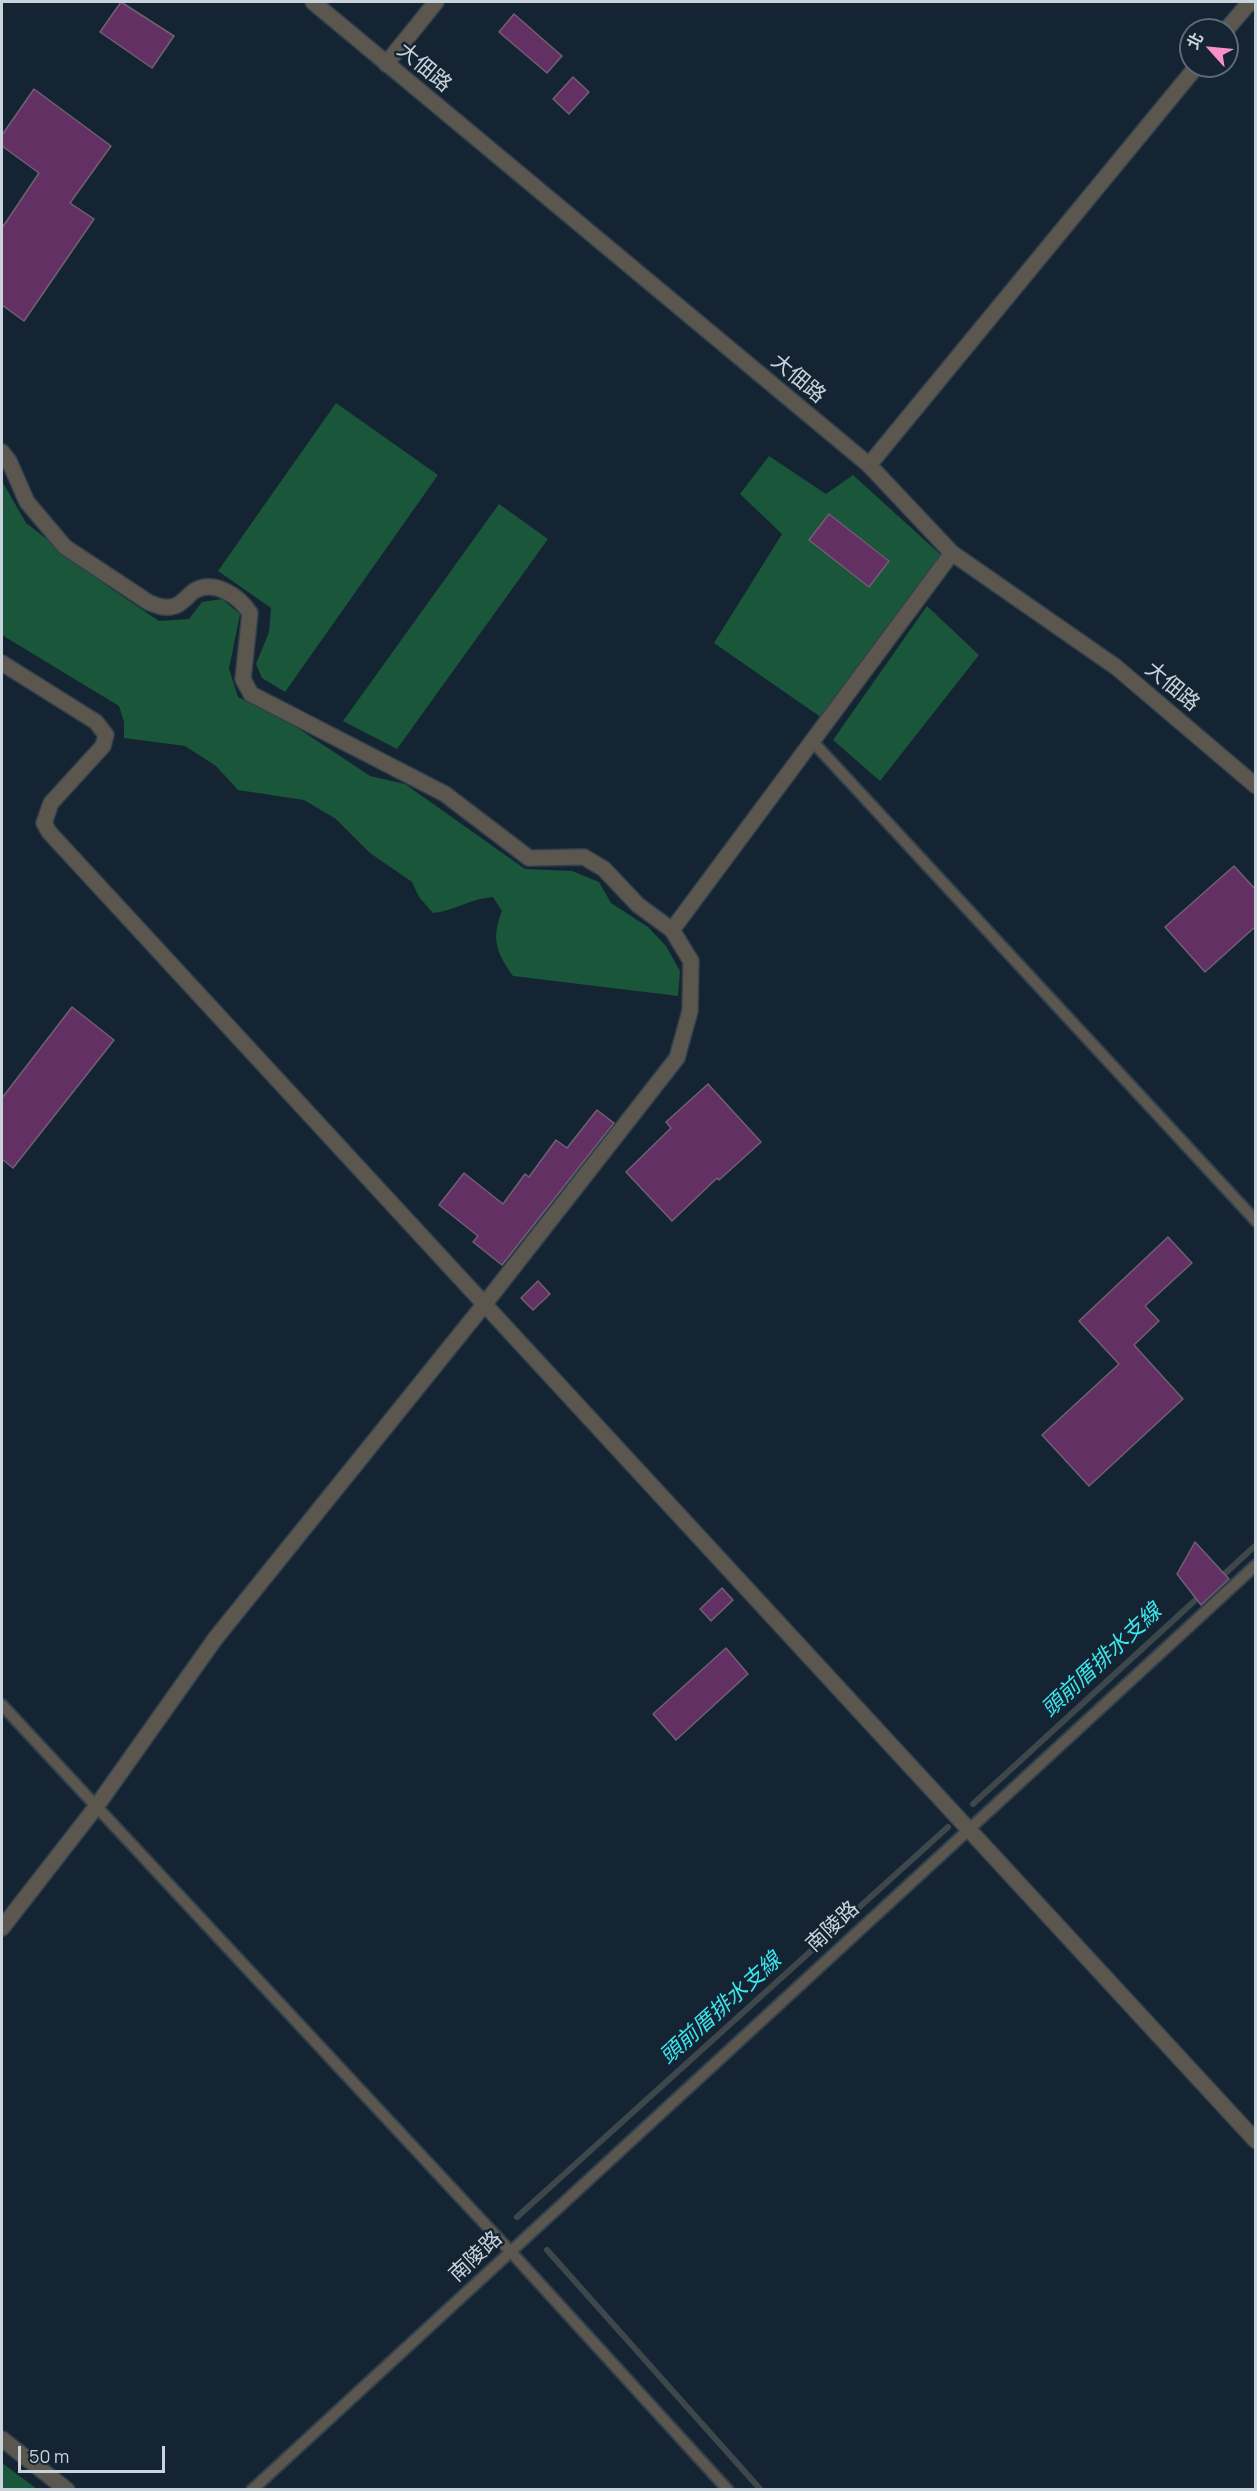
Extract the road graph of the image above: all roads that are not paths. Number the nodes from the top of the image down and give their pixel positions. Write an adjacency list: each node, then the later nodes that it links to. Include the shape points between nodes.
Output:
1 (313, 2): 5 (street, 大佃路)
2 (436, 2): 5 (street)
3 (1250, 2): 4 (street)
4 (1236, 18)
5 (386, 64): 8 (street, 大佃路)
6 (1187, 78): 8 (street)
7 (2, 452): 13 (street, via 27,502 65,547 148,602 161,608 176,606 194,591 210,586 242,601 250,613 243,679 251,694 445,794 529,858 584,857)
8 (869, 465): 9 (street, 大佃路)
9 (952, 554): 11 (street); 12 (street, 大佃路, via 1116,667)
10 (2, 663): 15 (street, via 96,722 106,735 103,746 51,803 44,823 49,832)
11 (813, 742): 13 (street); 14 (lane)
12 (1256, 786)
13 (672, 930): 15 (street, via 691,961 690,1011 677,1058)
14 (1256, 1221)
15 (483, 1306): 18 (street, via 215,1639); 19 (street)
16 (1256, 1565): 19 (lane, 南陵路)
17 (2, 1705): 18 (lane)
18 (96, 1807): 20 (street); 22 (lane)
19 (969, 1828): 21 (street); 22 (lane, 南陵路)
20 (2, 1928)
21 (1256, 2140)
22 (511, 2252): 25 (lane, 南陵路); 26 (lane)
23 (2, 2439): 24 (street)
24 (67, 2490)
25 (252, 2490)
26 (728, 2490)

